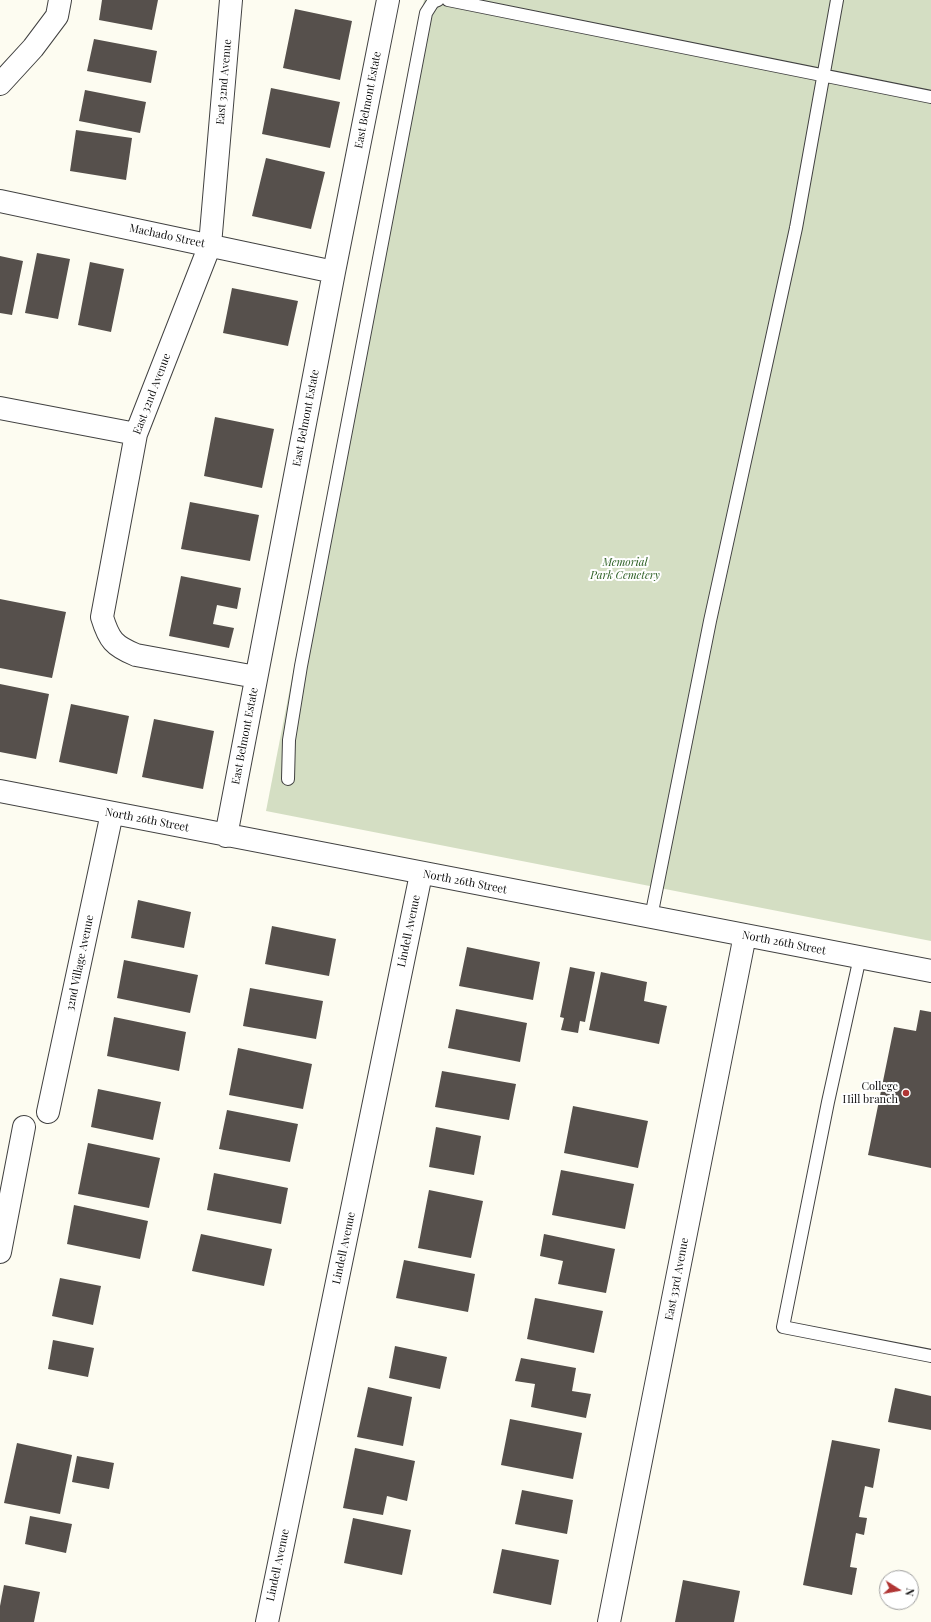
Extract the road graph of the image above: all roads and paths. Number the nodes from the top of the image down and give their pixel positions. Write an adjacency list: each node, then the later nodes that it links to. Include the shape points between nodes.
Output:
1 (60, 0): 8 (street, via 57,16 33,48)
2 (231, 0): 11 (street, East 32nd Avenue)
3 (388, 0): 12 (street, East Belmont Estate)
4 (438, 0): 16 (lane, via 433,2 426,13 288,740)
5 (448, 0): 7 (lane)
6 (838, 0): 7 (lane)
7 (825, 76): 9 (lane); 21 (lane, via 796,228 714,606)
8 (0, 84)
9 (931, 97)
10 (0, 201): 11 (street, Machado Street)
11 (210, 245): 12 (street, Machado Street); 14 (street, East 32nd Avenue)
12 (334, 272): 15 (street, East Belmont Estate)
13 (0, 408): 14 (street)
14 (136, 434): 15 (street, East 32nd Avenue, via 102,617 107,635 119,648 136,655)
15 (256, 677): 19 (street, East Belmont Estate)
16 (288, 779)
17 (0, 791): 18 (street, North 26th Street)
18 (112, 813): 19 (street, North 26th Street); 25 (street, 32nd Village Avenue)
19 (226, 836): 20 (street, North 26th Street)
20 (420, 874): 21 (street, North 26th Street); 29 (street, Lindell Avenue)
21 (651, 917): 22 (street, North 26th Street)
22 (745, 935): 23 (street, North 26th Street); 30 (street, East 33rd Avenue)
23 (860, 958): 24 (street, North 26th Street); 28 (lane, via 783,1327)
24 (931, 971)
25 (48, 1112)
26 (24, 1127): 27 (street)
27 (0, 1252)
28 (931, 1356)
29 (267, 1622)
30 (609, 1622)

